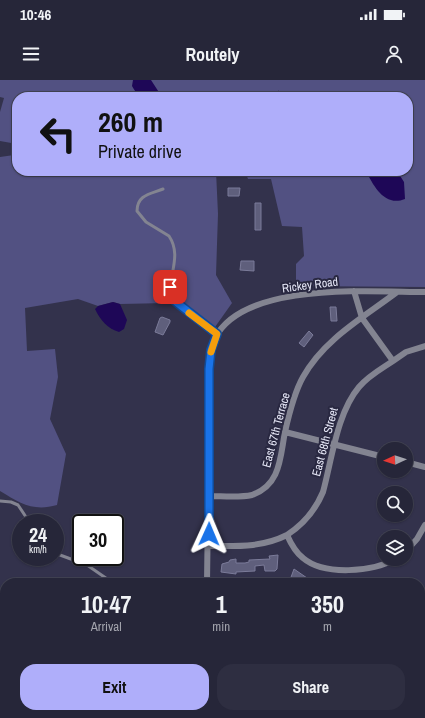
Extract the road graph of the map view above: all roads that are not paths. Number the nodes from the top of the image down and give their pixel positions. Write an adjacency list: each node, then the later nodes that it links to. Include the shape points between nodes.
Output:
1 (163, 189): 6 (lane, via 141,198 137,212 146,222 172,239 176,258 170,287 176,302)
2 (354, 291): 3 (street, Rickey Road); 5 (street); 6 (street, Rickey Road, via 313,293 262,303 234,318)
3 (397, 292): 4 (street, Rickey Road); 5 (street, East 67th Terrace)
4 (425, 292)
5 (362, 318): 8 (street); 9 (street, East 67th Terrace, via 323,349 303,377)
6 (217, 334): 14 (street, Rickey Road, via 213,342 209,369)
7 (425, 346): 8 (street, East 68th Street, via 406,352)
8 (393, 361): 10 (street, East 68th Street, via 364,382 352,395)
9 (285, 432): 10 (street); 14 (street, East 67th Terrace, via 278,469 268,486 250,495)
10 (335, 445): 11 (street); 18 (street, East 68th Street, via 318,503 304,522)
11 (377, 455)
12 (413, 464): 13 (street)
13 (425, 467)
14 (209, 496): 20 (street, Rickey Road)
15 (0, 502): 16 (lane, via 18,505)
16 (24, 514)
17 (425, 525): 19 (street)
18 (287, 536): 20 (street, via 253,546); 22 (street, via 297,553 315,566 327,569 366,569)
19 (413, 543)
20 (208, 546): 24 (street, Rickey Road)
21 (64, 556): 23 (lane, via 87,565)
22 (379, 566)
23 (106, 578)
24 (207, 578)

